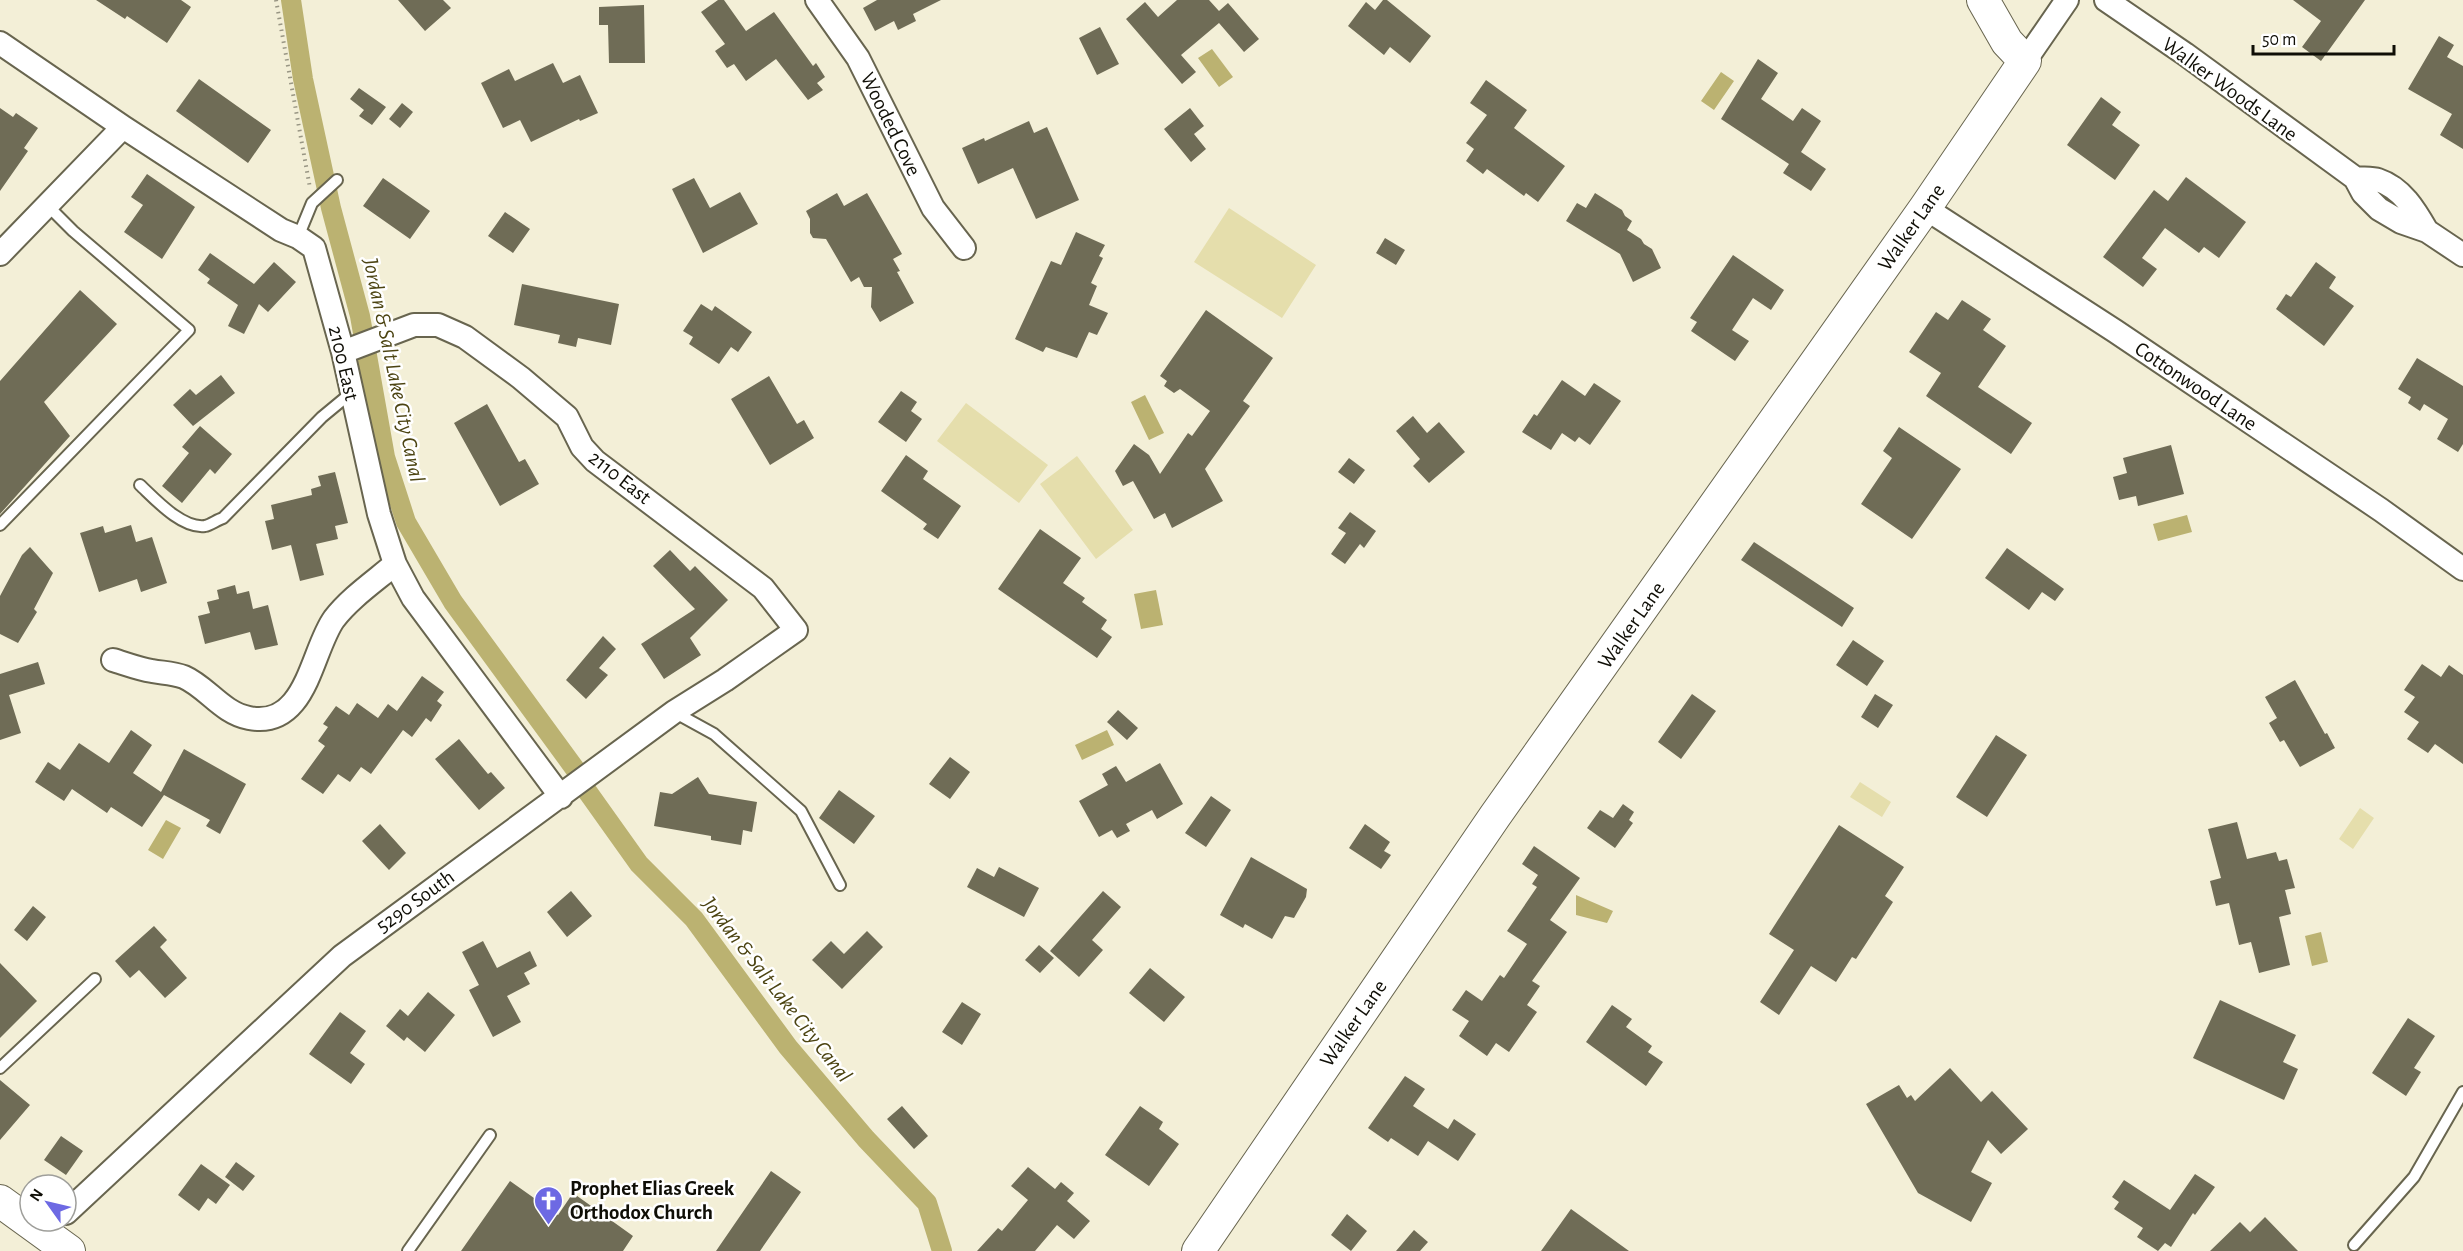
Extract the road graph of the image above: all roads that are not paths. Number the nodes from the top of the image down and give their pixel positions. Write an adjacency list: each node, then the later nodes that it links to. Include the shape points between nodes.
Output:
1 (817, 0): 12 (street, Wooded Cove, via 863,66 933,208)
2 (1983, 0): 6 (street, via 2007,42)
3 (2067, 0): 6 (street, Walker Lane)
4 (2106, 0): 14 (street, Walker Woods Lane, via 2355,178 2379,209 2427,231)
5 (0, 43): 7 (street, 2100 East)
6 (2025, 61): 10 (street, Walker Lane)
7 (123, 127): 9 (street); 11 (street, 2100 East, via 281,230)
8 (337, 180): 11 (lane, via 312,203)
9 (47, 205): 13 (street); 18 (lane, via 189,330)
10 (1924, 208): 20 (street, Cottonwood Lane, via 2115,331); 37 (street, Walker Lane, via 1495,816)
11 (298, 237): 15 (street, 2100 East, via 314,248)
12 (964, 248)
13 (0, 254)
14 (2463, 255)
15 (357, 347): 16 (street, 2100 East); 21 (street, 2110 East, via 414,325 438,325 465,337 567,417 582,447 595,461 763,588)
16 (351, 393): 17 (lane, via 321,417 223,518 205,526 171,513); 19 (street, 2100 East)
17 (140, 485)
18 (0, 525)
19 (395, 564): 22 (street, via 334,619 303,688 276,715 263,718 237,714 185,678); 24 (street, 2100 East, via 413,598)
20 (2463, 569)
21 (796, 630): 23 (street, 5290 South)
22 (113, 660)
23 (674, 712): 24 (street, 5290 South); 25 (lane, via 714,734 801,811)
24 (576, 785): 31 (street, 5290 South, via 342,956)
25 (840, 885)
26 (95, 979): 27 (lane)
27 (0, 1068)
28 (2463, 1092): 34 (lane, via 2415,1177)
29 (490, 1135): 36 (lane)
30 (0, 1201): 32 (street)
31 (78, 1202)
32 (18, 1208)
33 (61, 1233): 35 (street)
34 (2354, 1245)
35 (69, 1251)
36 (408, 1251)
37 (1198, 1251)

